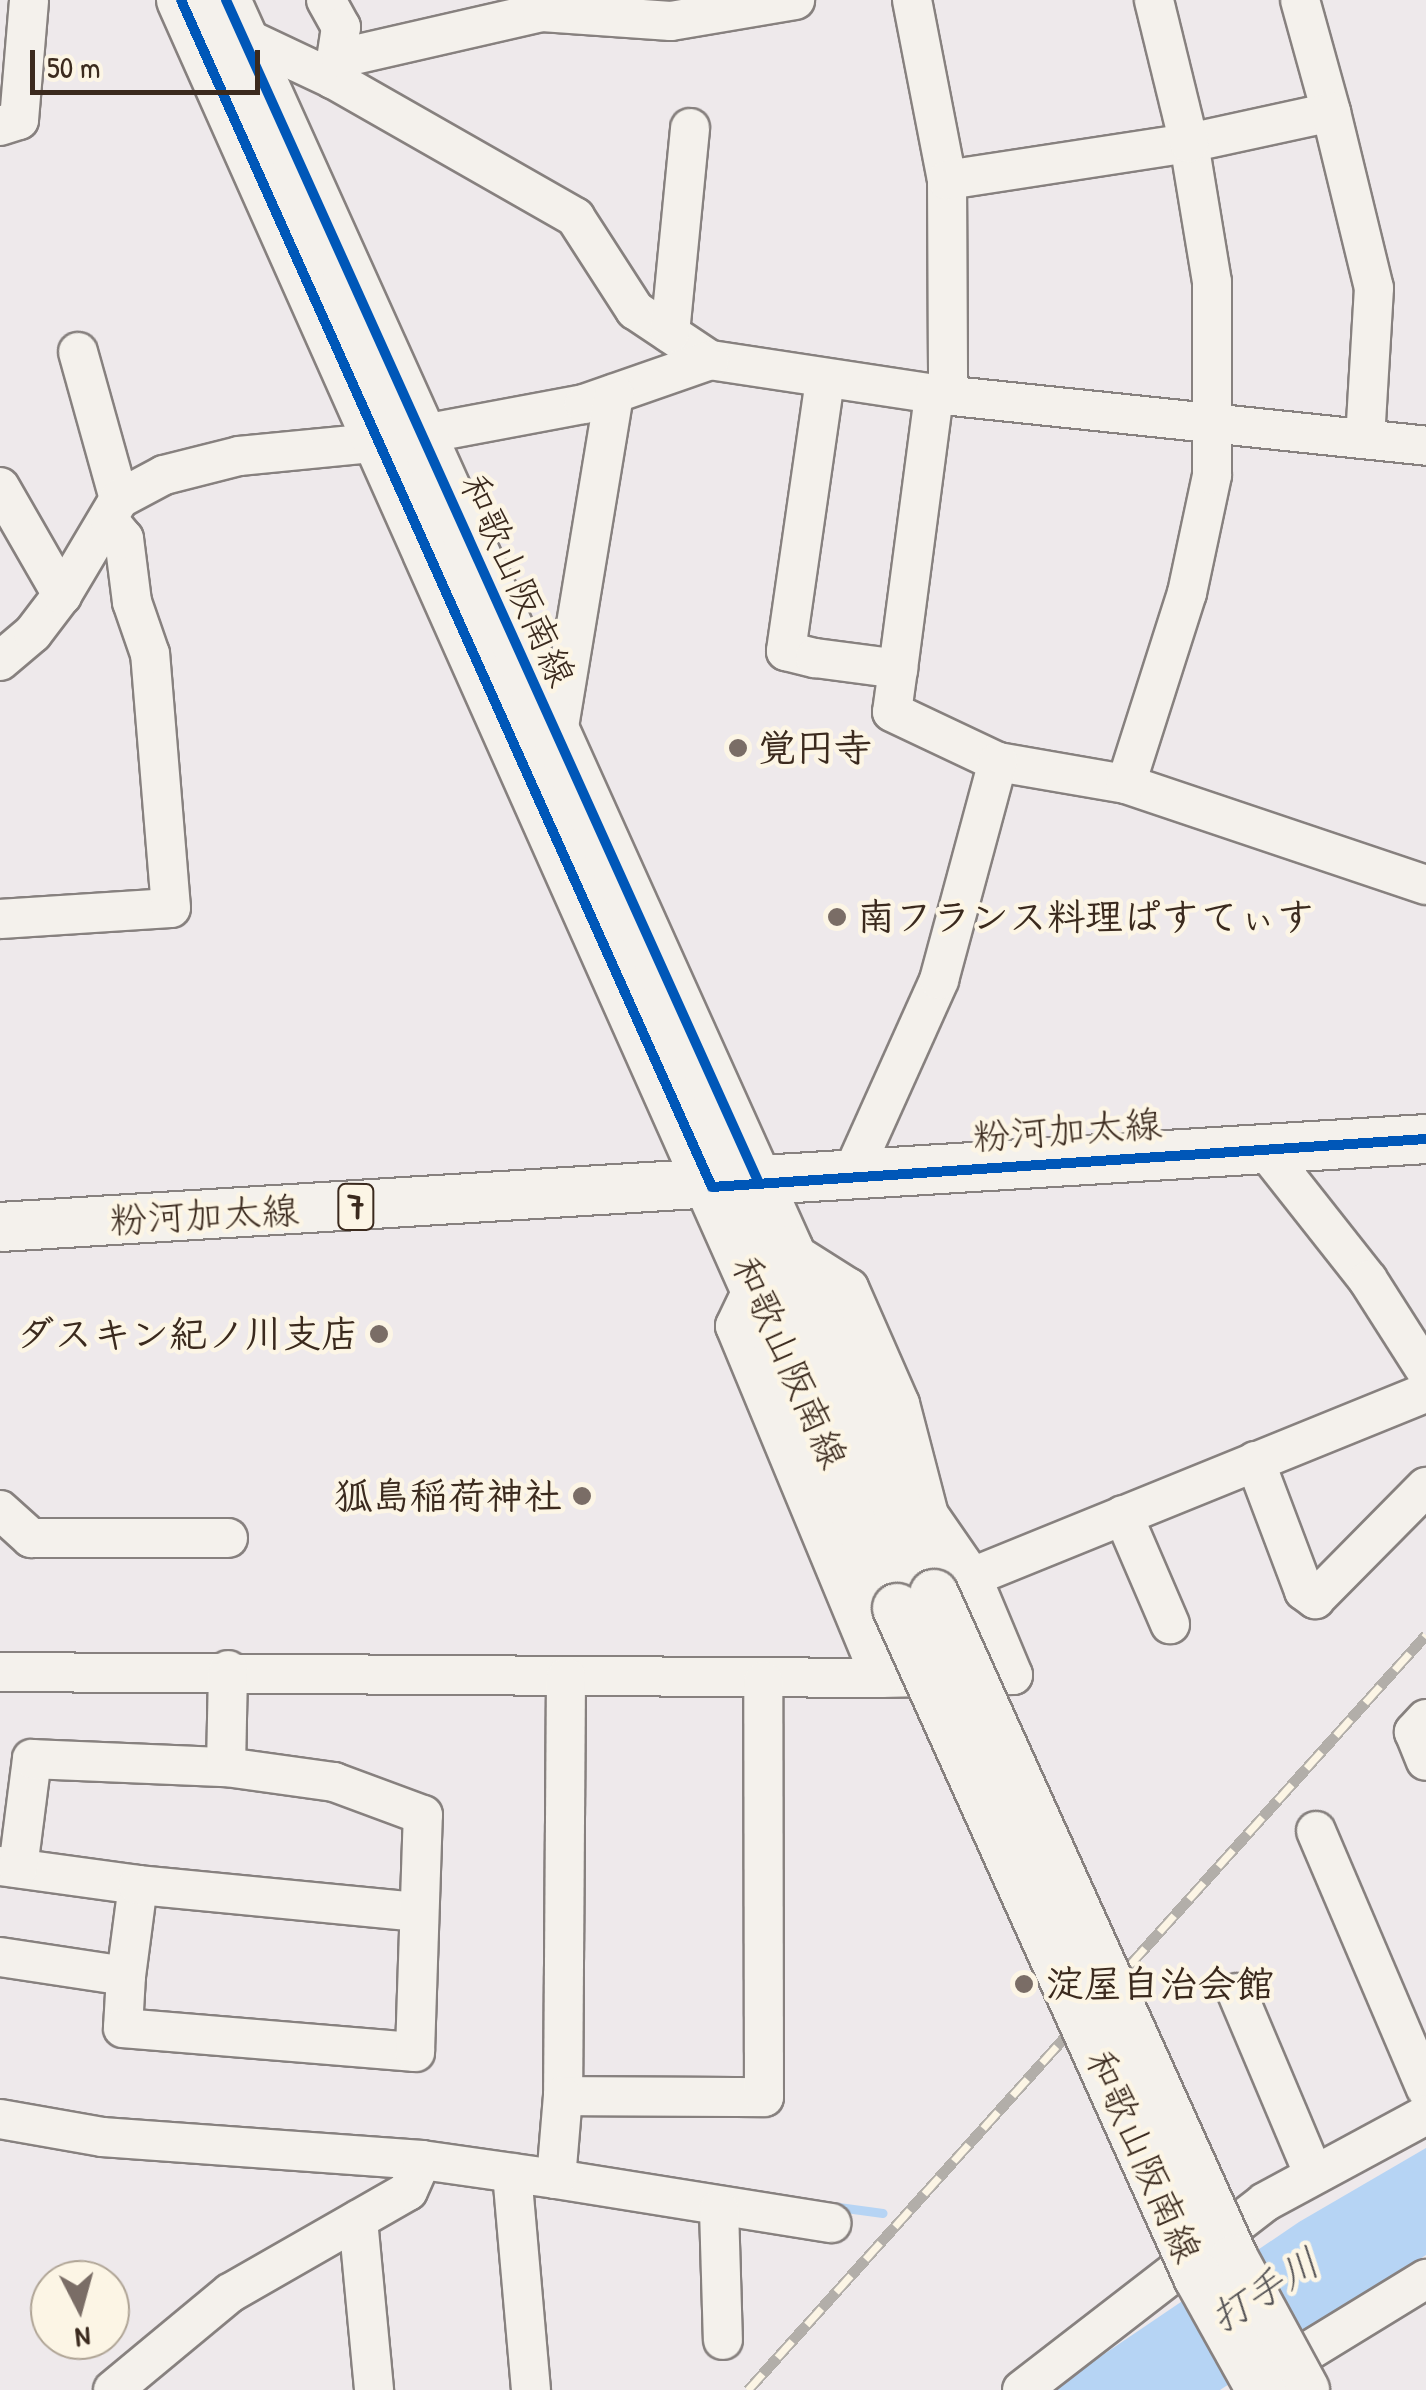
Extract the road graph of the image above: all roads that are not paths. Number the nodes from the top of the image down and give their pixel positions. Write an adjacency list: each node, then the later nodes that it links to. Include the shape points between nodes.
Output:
1 (28, 0): 9 (street)
2 (183, 0): 8 (street); 23 (main road, 和歌山阪南線)
3 (326, 0): 10 (street, via 341,27)
4 (795, 0): 10 (street, via 671,20 542,12)
5 (912, 0): 15 (street)
6 (1154, 0): 14 (street)
7 (1300, 0): 11 (street)
8 (235, 20): 10 (street); 23 (main road, 和歌山阪南線)
9 (12, 48): 12 (street, via 19,120)
10 (337, 68): 16 (street, via 575,216 636,310)
11 (1331, 112): 14 (street); 24 (street, via 1374,288)
12 (0, 126)
13 (690, 128): 16 (street)
14 (1189, 143): 15 (street); 22 (street, via 1212,282)
15 (947, 180): 21 (street)
16 (670, 333): 18 (street)
17 (78, 352): 27 (street)
18 (710, 360): 19 (street); 20 (street)
19 (825, 380): 21 (street); 30 (street, via 786,651)
20 (614, 394): 23 (street); 31 (street)
21 (941, 394): 22 (street); 30 (street)
22 (1212, 422): 24 (street); 33 (street, via 1212,475 1187,593)
23 (400, 437): 27 (street, via 239,456 164,475); 31 (main road, 和歌山阪南線); 40 (main road, 和歌山阪南線)
24 (1365, 439): 25 (street)
25 (1426, 446)
26 (0, 486): 28 (street)
27 (115, 510): 28 (street); 35 (street, via 132,602 150,654 172,908)
28 (62, 594): 29 (street)
29 (3, 650)
30 (898, 668): 32 (street, via 892,712)
31 (557, 738): 39 (main road, 和歌山阪南線)
32 (998, 762): 33 (street); 38 (street, via 939,980)
33 (1126, 784): 34 (street)
34 (1426, 886)
35 (0, 919)
36 (1426, 1139): 37 (main road, 粉河加太線 / 7)
37 (1263, 1147): 38 (main road, 粉河加太線 / 7); 43 (street, via 1368,1280)
38 (852, 1174): 39 (main road, 粉河加太線 / 7)
39 (759, 1183): 40 (main road, 粉河加太線 / 7); 42 (main road, 和歌山阪南線)
40 (712, 1188): 41 (main road, 粉河加太線 / 7); 42 (main road, 和歌山阪南線)
41 (0, 1227)
42 (773, 1265): 50 (main road, 和歌山阪南線); 50 (street, via 850,1288 900,1404 929,1515); 55 (street, via 735,1326)
43 (1426, 1371)
44 (1426, 1393): 45 (street)
45 (1255, 1461): 46 (street, via 1304,1591 1315,1599); 48 (street)
46 (1426, 1488)
47 (0, 1510): 49 (street, via 31,1538)
48 (1123, 1515): 50 (street); 51 (street)
49 (228, 1538)
50 (934, 1593): 55 (street, via 1014,1675); 85 (main road, 和歌山阪南線, bridge, via 1198,2277); 86 (main road, 和歌山阪南線, bridge, via 1234,2259)
51 (1170, 1624)
52 (228, 1670): 53 (street); 54 (street); 59 (street)
53 (0, 1672)
54 (566, 1677): 56 (street); 68 (street)
55 (880, 1678): 56 (street)
56 (763, 1681): 68 (street, via 764,2097)
57 (1426, 1719): 58 (street, via 1414,1732)
58 (1426, 1761)
59 (226, 1767): 61 (street, via 32,1759); 63 (street, via 334,1782 423,1815)
60 (1316, 1831): 67 (street)
61 (9, 1867): 62 (street)
62 (138, 1885): 63 (street); 65 (street)
63 (416, 1912): 65 (street, via 415,2052 123,2028)
64 (0, 1957): 65 (street)
65 (126, 1976)
66 (1237, 1993): 73 (street)
67 (1426, 2090)
68 (563, 2096): 74 (street)
69 (1426, 2114): 73 (street)
70 (0, 2120): 71 (street, via 102,2137)
71 (422, 2160): 72 (street); 76 (street, via 408,2191)
72 (512, 2173): 74 (street); 82 (street)
73 (1313, 2173): 83 (street, via 1265,2202)
74 (556, 2179): 75 (street)
75 (720, 2209): 77 (street); 79 (street)
76 (358, 2220): 80 (street, via 230,2293); 81 (street)
77 (832, 2224)
78 (1426, 2279): 84 (street)
79 (723, 2340)
80 (114, 2390)
81 (374, 2390)
82 (531, 2390)
83 (1022, 2390)
84 (1245, 2390)
85 (1261, 2390)
86 (1305, 2390)

